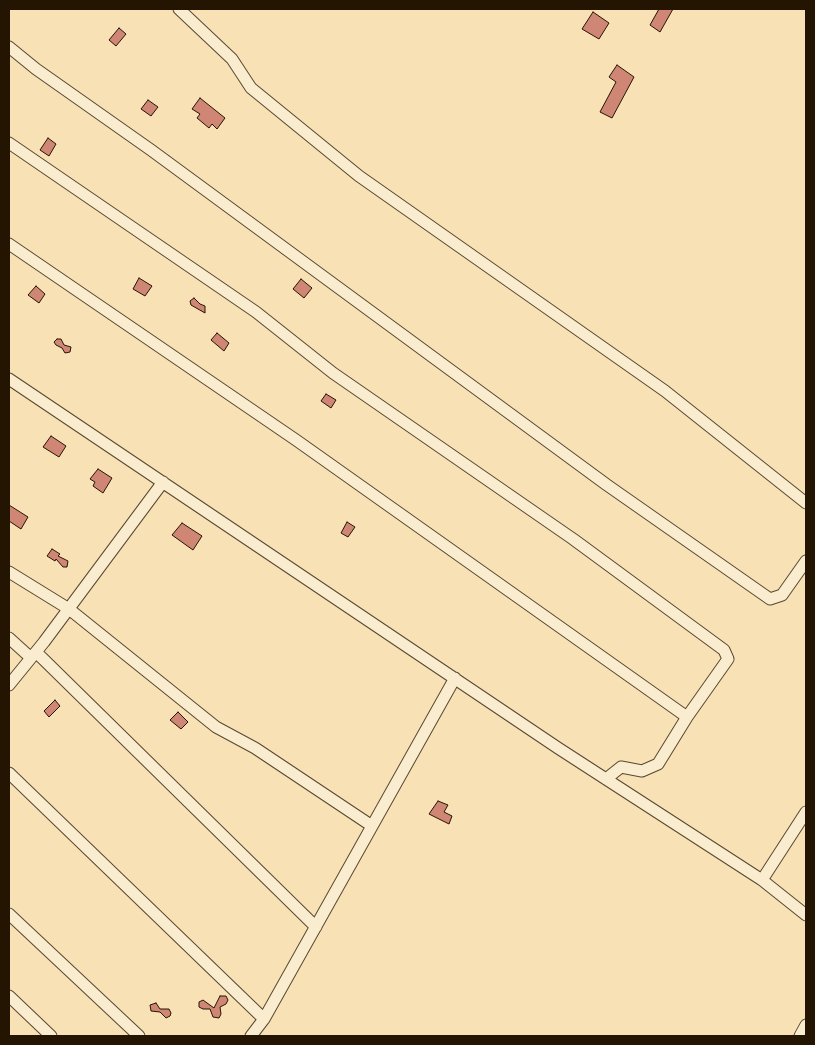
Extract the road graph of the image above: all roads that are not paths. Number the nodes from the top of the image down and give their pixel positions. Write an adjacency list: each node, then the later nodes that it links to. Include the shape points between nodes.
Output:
1 (179, 9): 7 (street, via 232,59 251,88 358,176 664,391)
2 (9, 47): 8 (street, via 607,485 770,599 782,596)
3 (9, 143): 15 (street, via 256,312 332,373 573,539 724,650 728,659)
4 (9, 244): 15 (street, via 304,446)
5 (9, 379): 6 (street)
6 (163, 482): 10 (street); 13 (street)
7 (806, 503)
8 (806, 562)
9 (9, 572): 10 (street)
10 (69, 609): 12 (street); 19 (street, via 216,727 255,748)
11 (9, 638): 12 (street)
12 (34, 655): 14 (street); 23 (street)
13 (455, 678): 17 (street); 19 (street)
14 (9, 685)
15 (687, 716): 17 (street, via 658,764 642,771 620,767)
16 (9, 773): 25 (street)
17 (606, 779): 20 (street)
18 (806, 812): 20 (street)
19 (372, 826): 23 (street)
20 (762, 880): 22 (street)
21 (9, 914): 28 (street)
22 (806, 915)
23 (316, 927): 25 (street)
24 (9, 996): 27 (street)
25 (264, 1019): 29 (street)
26 (806, 1025): 30 (street)
27 (50, 1036)
28 (139, 1036)
29 (251, 1036)
30 (800, 1036)

